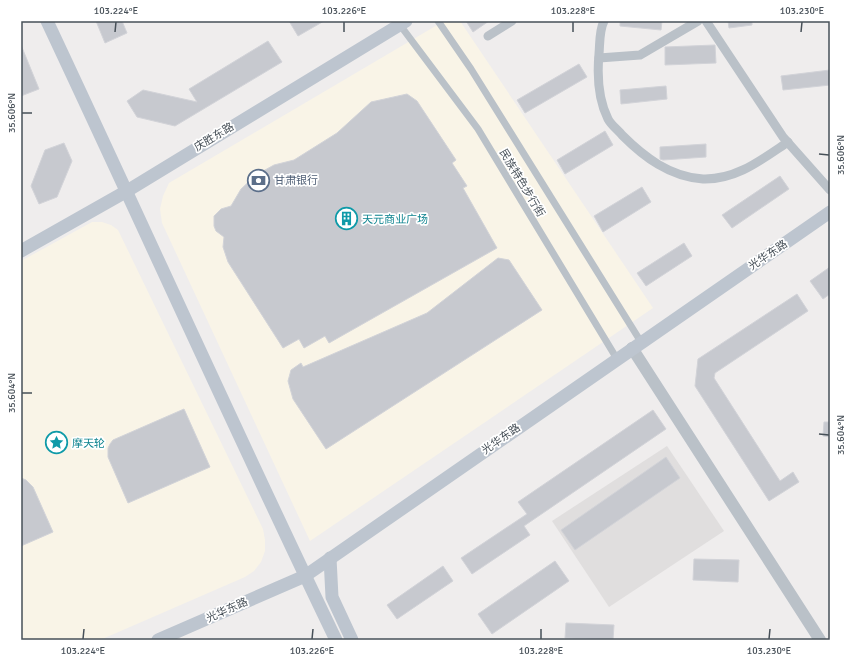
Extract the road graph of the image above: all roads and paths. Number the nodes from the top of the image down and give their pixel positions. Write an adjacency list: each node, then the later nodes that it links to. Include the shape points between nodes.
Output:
1 (47, 21): 12 (main road)
2 (438, 21): 15 (street, 民族特色步行街, via 471,69)
3 (512, 21): 8 (street)
4 (604, 21): 9 (street)
5 (698, 21): 9 (street, via 640,55)
6 (706, 21): 10 (street)
7 (403, 23): 12 (main road, 庆胜东路); 16 (street, 民族特色步行街, via 478,129)
8 (488, 36)
9 (599, 58): 10 (street, via 599,95 608,120 656,164 682,175 703,179 725,177 745,170)
10 (788, 142): 11 (street)
11 (830, 190)
12 (126, 191): 14 (main road, 庆胜东路); 18 (main road)
13 (830, 212): 15 (main road, 光华东路)
14 (21, 251)
15 (637, 345): 16 (main road, 光华东路); 22 (street)
16 (617, 359): 17 (main road, 光华东路)
17 (330, 558): 18 (main road, 光华东路); 21 (main road, via 332,597)
18 (305, 576): 19 (main road, 光华东路); 20 (main road)
19 (158, 640)
20 (336, 640)
21 (352, 640)
22 (820, 640)

